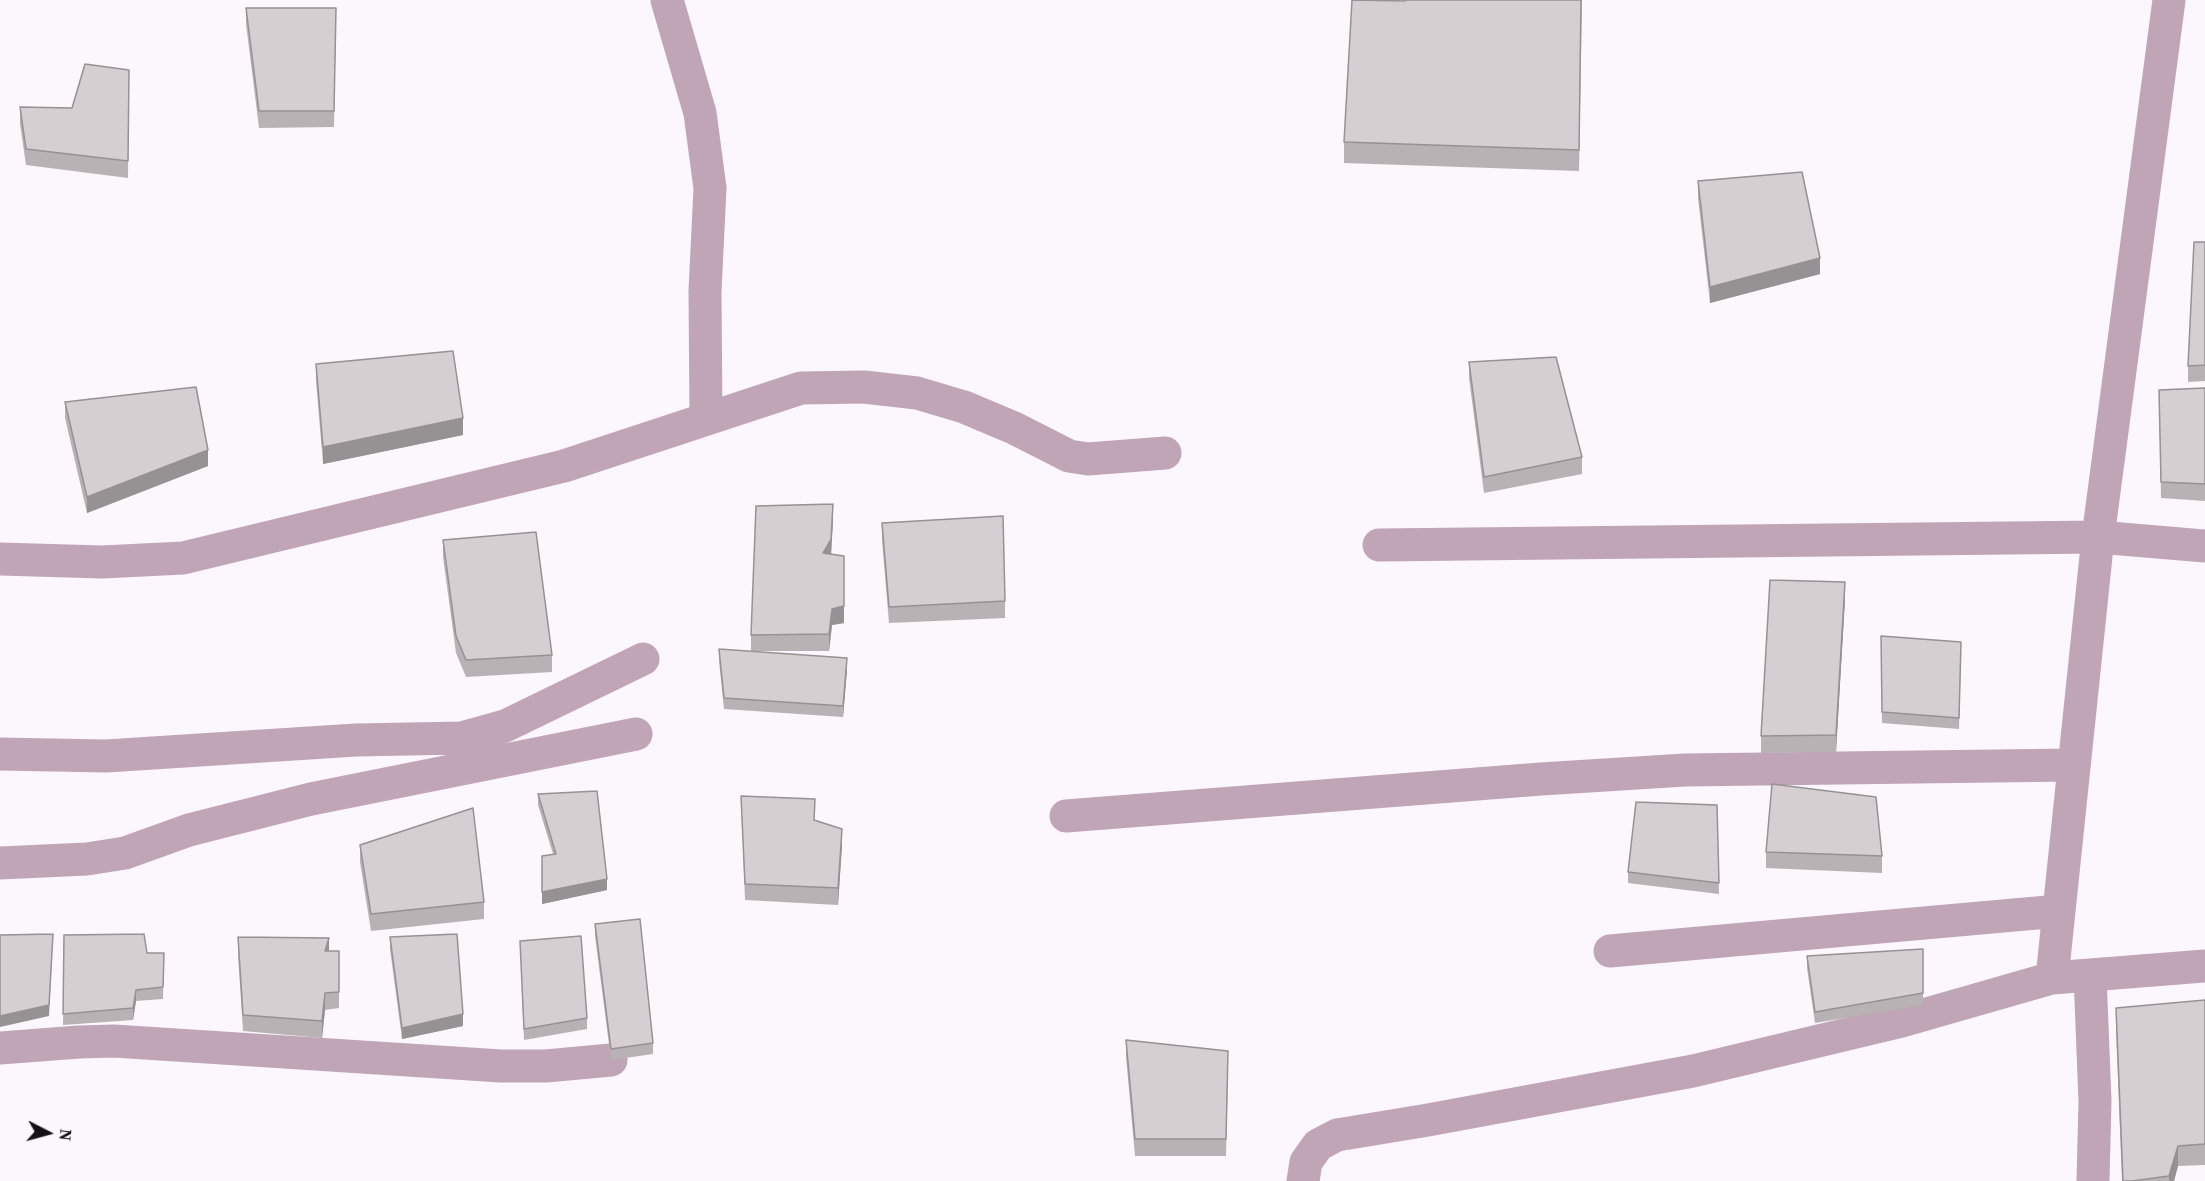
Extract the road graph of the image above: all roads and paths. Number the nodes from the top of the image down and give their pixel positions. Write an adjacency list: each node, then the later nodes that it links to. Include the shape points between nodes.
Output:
1 (667, 0): 3 (street, via 700,113 710,188 705,291)
2 (2169, 0): 5 (street)
3 (706, 419): 4 (street, via 801,388 864,387 917,393 964,407 1069,456 1088,459); 8 (street, via 564,466 183,558 102,562)
4 (1165, 453)
5 (2098, 537): 6 (street); 7 (street); 12 (street)
6 (1379, 545)
7 (2205, 546)
8 (0, 559)
9 (643, 659): 11 (street, via 505,726 462,738 356,740 106,756)
10 (636, 734): 14 (street, via 311,799 189,830 125,853)
11 (0, 754)
12 (2073, 765): 13 (street, via 1685,771); 15 (street)
13 (1066, 816)
14 (0, 863)
15 (2059, 911): 16 (street); 19 (street)
16 (1610, 951)
17 (2205, 966): 18 (street)
18 (2090, 975): 19 (street); 23 (street, via 2096,1101)
19 (2052, 978): 22 (street, via 1902,1021 1693,1071 1337,1135 1318,1145 1306,1162)
20 (0, 1048): 21 (street, via 114,1041 501,1066)
21 (611, 1060)
22 (1303, 1181)
23 (2092, 1181)

